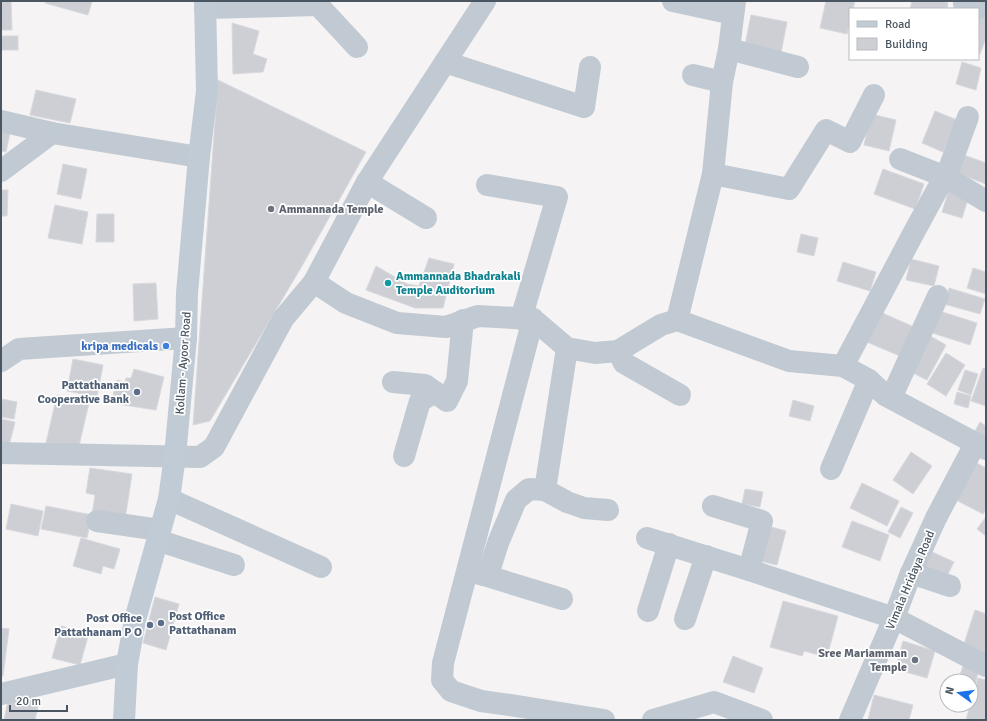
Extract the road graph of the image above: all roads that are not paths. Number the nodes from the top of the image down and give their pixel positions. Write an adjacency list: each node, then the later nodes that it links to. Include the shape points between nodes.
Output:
1 (485, 1): 7 (street)
2 (673, 1): 4 (street)
3 (205, 5): 5 (street, via 318,5); 16 (main road, Kollam - Ayoor Road, via 207,90)
4 (734, 7): 6 (street)
5 (357, 47)
6 (729, 49): 8 (street); 11 (street)
7 (445, 62): 9 (street, via 584,107); 21 (street)
8 (798, 66)
9 (590, 67)
10 (693, 75): 11 (street)
11 (722, 82): 19 (street)
12 (874, 96): 19 (street, via 850,142 826,130 789,189)
13 (968, 117): 20 (street)
14 (1, 121): 15 (street)
15 (52, 133): 16 (street); 18 (street)
16 (199, 157): 30 (main road, Kollam - Ayoor Road, via 187,293)
17 (900, 159): 20 (street)
18 (1, 171)
19 (713, 174): 29 (street)
20 (946, 178): 23 (street); 34 (street, via 916,227)
21 (367, 182): 24 (street); 25 (street)
22 (487, 185): 27 (street, via 558,197)
23 (986, 201)
24 (426, 218)
25 (314, 282): 28 (street, via 346,303 397,324 446,327); 42 (street, via 283,319 214,447 200,457)
26 (938, 296): 39 (street)
27 (527, 319): 28 (street, via 478,316); 31 (street); 57 (street)
28 (464, 320): 37 (street, via 457,381 447,401)
29 (677, 320): 32 (street, via 661,325); 34 (street, via 789,361)
30 (186, 338): 33 (street, via 18,349); 42 (main road, Kollam - Ayoor Road)
31 (567, 348): 32 (street, via 595,353); 45 (street)
32 (618, 351): 38 (street, via 624,363)
33 (1, 361)
34 (843, 366): 35 (street)
35 (869, 380): 39 (street); 44 (street)
36 (393, 382): 37 (street, via 425,385)
37 (434, 392): 43 (street, via 420,401)
38 (680, 395)
39 (891, 398): 40 (street)
40 (980, 446): 58 (street, Vimala Hridaya Road, via 936,518)
41 (1, 453): 42 (street)
42 (175, 456): 46 (main road, Kollam - Ayoor Road)
43 (404, 456)
44 (832, 469)
45 (545, 490): 48 (street, via 584,508); 57 (street, via 529,489 516,500 492,565)
46 (169, 499): 50 (main road, Kollam - Ayoor Road); 55 (street)
47 (713, 506): 56 (street, via 762,521)
48 (608, 510)
49 (97, 521): 50 (street)
50 (159, 535): 54 (street); 64 (main road, Kollam - Ayoor Road, via 135,620)
51 (647, 538): 52 (street)
52 (669, 544): 53 (street); 61 (street)
53 (706, 556): 56 (street); 62 (street)
54 (234, 565)
55 (321, 567)
56 (749, 570): 63 (street)
57 (476, 573): 60 (street); 67 (street, via 443,663 442,680 451,691)
58 (911, 573): 59 (street); 63 (street, Vimala Hridaya Road)
59 (950, 586)
60 (562, 599)
61 (648, 611)
62 (686, 618)
63 (894, 618): 65 (street); 72 (street, Vimala Hridaya Road)
64 (127, 664): 66 (street); 68 (main road, Kollam - Ayoor Road)
65 (986, 666)
66 (1, 694)
67 (507, 712): 69 (street)
68 (124, 720)
69 (604, 720)
70 (654, 720): 71 (street, via 714,702)
71 (762, 720)
72 (850, 720)

